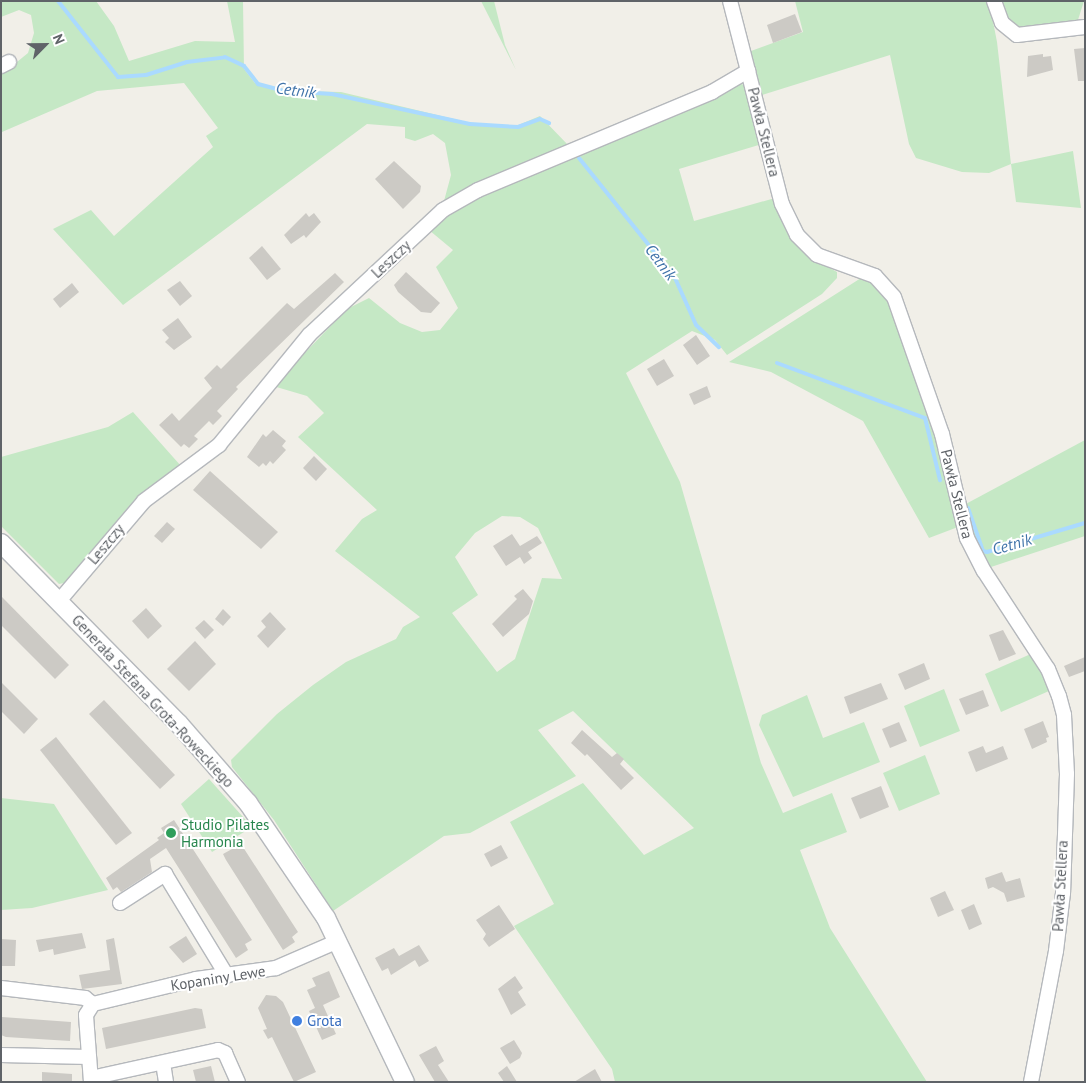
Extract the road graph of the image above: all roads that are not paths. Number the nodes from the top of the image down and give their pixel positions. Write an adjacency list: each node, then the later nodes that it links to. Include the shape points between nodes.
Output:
1 (730, 1): 4 (street)
2 (994, 1): 3 (street, via 1002,23 1017,35)
3 (1085, 27)
4 (748, 71): 6 (street, Leszczy, via 712,92 478,190 443,210 309,335 219,445 144,501); 19 (street, Pawła Stellera, via 782,204 797,235 817,255 875,276 894,296 942,434 966,538 1048,669 1059,696 1064,715 1066,766 1063,893 1056,950)
5 (1, 543): 6 (street, Generała Stefana Grota-Roweckiego)
6 (59, 601): 8 (street, Generała Stefana Grota-Roweckiego, via 218,767 296,869)
7 (120, 903): 9 (street, via 165,874)
8 (338, 941): 9 (street, Kopaniny Lewe, via 276,968); 18 (street, Generała Stefana Grota-Roweckiego)
9 (227, 976): 11 (street, Kopaniny Lewe)
10 (1, 988): 11 (street, via 85,998)
11 (93, 1004): 13 (street, via 86,1016)
12 (1, 1055): 13 (street)
13 (89, 1057): 15 (street)
14 (163, 1063): 15 (street); 16 (street); 17 (street, via 218,1050 225,1053)
15 (91, 1080)
16 (166, 1082)
17 (238, 1082)
18 (405, 1082)
19 (1030, 1082)

